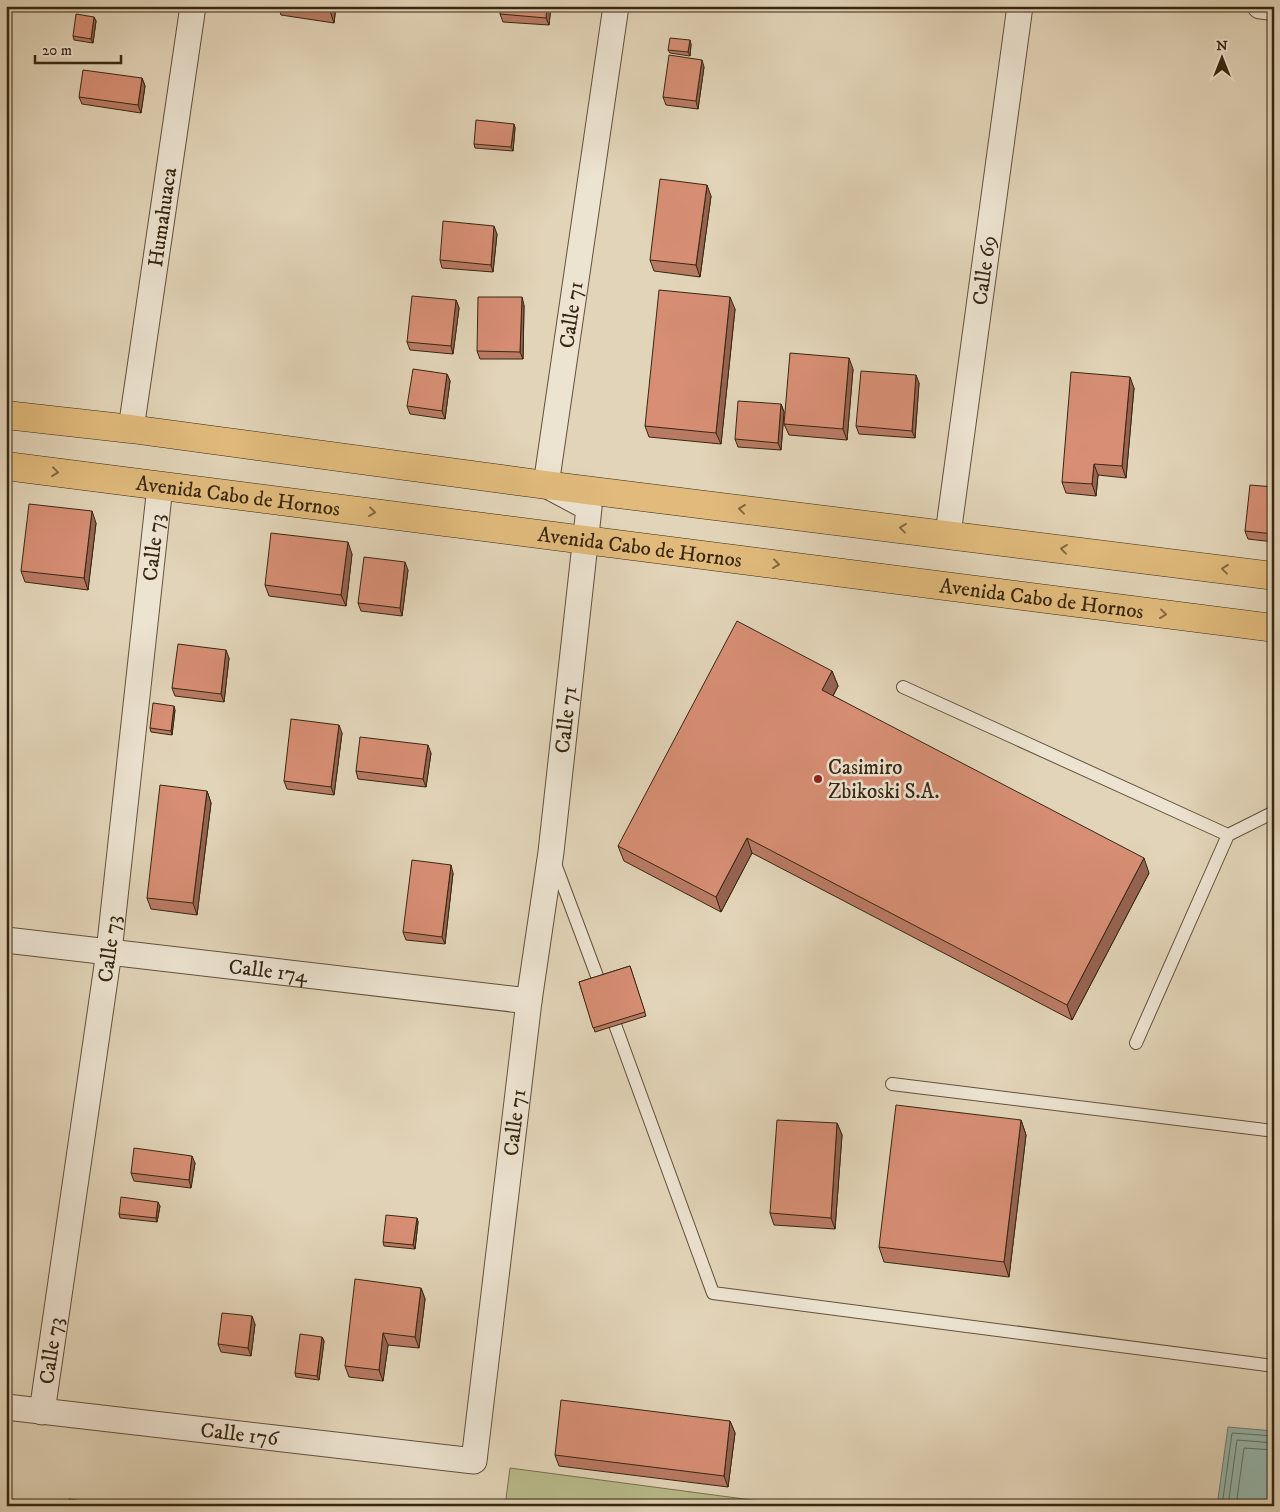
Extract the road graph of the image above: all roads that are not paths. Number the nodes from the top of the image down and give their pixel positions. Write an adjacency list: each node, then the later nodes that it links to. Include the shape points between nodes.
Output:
1 (193, 6): 7 (street, Humahuaca)
2 (616, 6): 9 (street, Calle 71)
3 (1020, 6): 11 (street, Calle 69)
4 (1260, 6): 5 (street)
5 (1274, 8)
6 (6, 415): 7 (main road)
7 (131, 430): 9 (main road)
8 (6, 466): 10 (main road, Avenida Cabo de Hornos, one-way to 10)
9 (546, 485): 11 (main road, one-way to 9); 12 (street, Calle 71, via 589,508)
10 (160, 486): 12 (main road, Avenida Cabo de Hornos, one-way to 12); 20 (street, Calle 73)
11 (948, 534): 13 (main road, one-way to 11)
12 (585, 539): 14 (main road, Avenida Cabo de Hornos, one-way to 14); 18 (street, Calle 71)
13 (1274, 576)
14 (1274, 628)
15 (903, 687): 17 (lane)
16 (1274, 812): 17 (lane)
17 (1228, 835): 22 (lane)
18 (551, 852): 21 (street, Calle 71); 25 (lane, via 713,1293)
19 (6, 940): 20 (street, Calle 174)
20 (110, 952): 21 (street, Calle 174); 27 (street, Calle 73)
21 (530, 1001): 28 (street, Calle 71)
22 (1136, 1043)
23 (892, 1084): 24 (lane)
24 (1274, 1131)
25 (1274, 1366)
26 (6, 1407): 27 (street, Calle 176)
27 (42, 1412): 28 (street, Calle 176)
28 (474, 1461)

